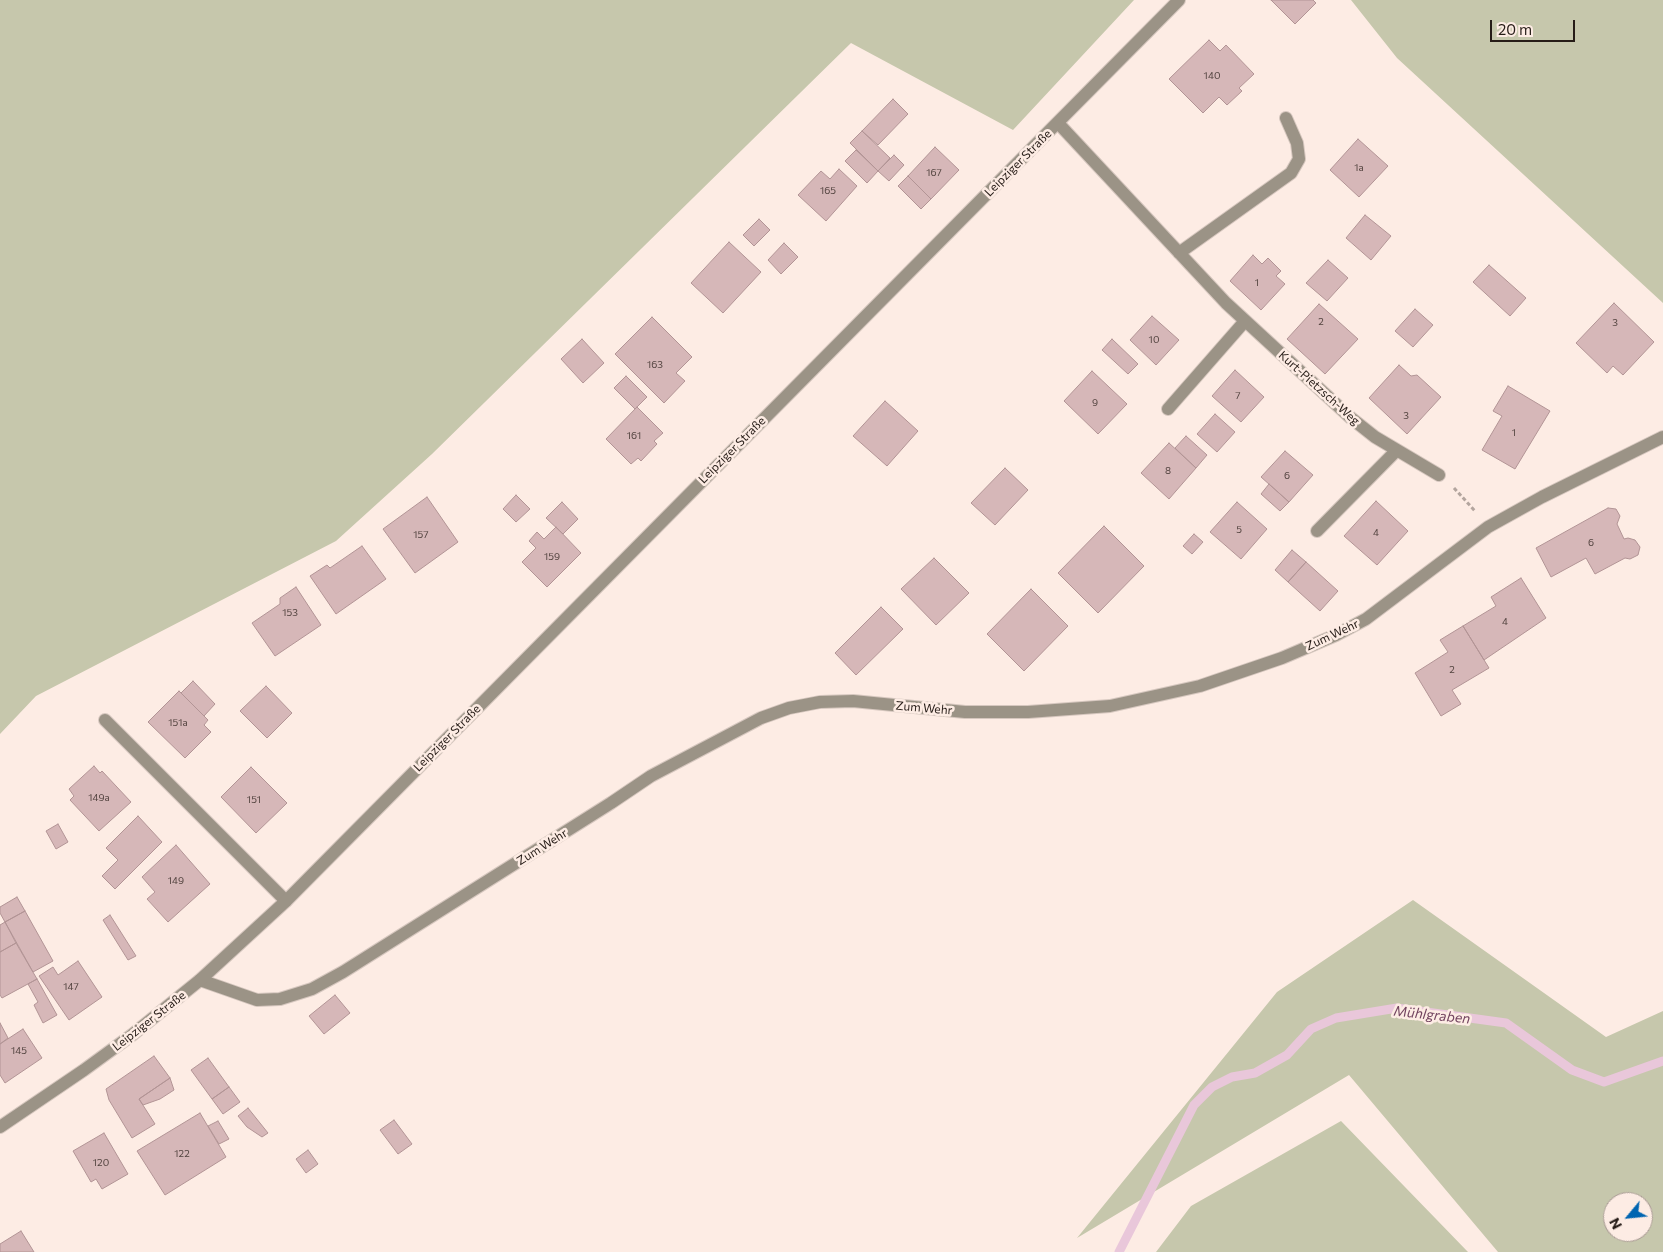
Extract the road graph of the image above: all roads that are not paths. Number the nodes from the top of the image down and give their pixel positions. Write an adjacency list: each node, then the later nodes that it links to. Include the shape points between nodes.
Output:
1 (1179, 0): 3 (street, Leipziger Straße)
2 (1286, 118): 4 (street, via 1300,158 1291,173)
3 (1058, 123): 4 (street, Kurt-Pietzsch-Weg); 12 (street, Leipziger Straße)
4 (1179, 253): 5 (street, Kurt-Pietzsch-Weg)
5 (1245, 321): 6 (street); 8 (street, Kurt-Pietzsch-Weg, via 1351,418)
6 (1168, 409)
7 (1663, 437): 13 (street, Zum Wehr, via 1488,527 1366,619 1282,658 1200,686 1110,706 1028,712 965,712 854,701 820,702 789,708 761,718 651,776 352,967 312,989 280,999 257,1000)
8 (1397, 450): 9 (street, Kurt-Pietzsch-Weg); 10 (street)
9 (1440, 475)
10 (1318, 531)
11 (105, 720): 12 (street)
12 (286, 901): 13 (street, Leipziger Straße)
13 (200, 980): 14 (street, Leipziger Straße, via 124,1041)
14 (0, 1126)

